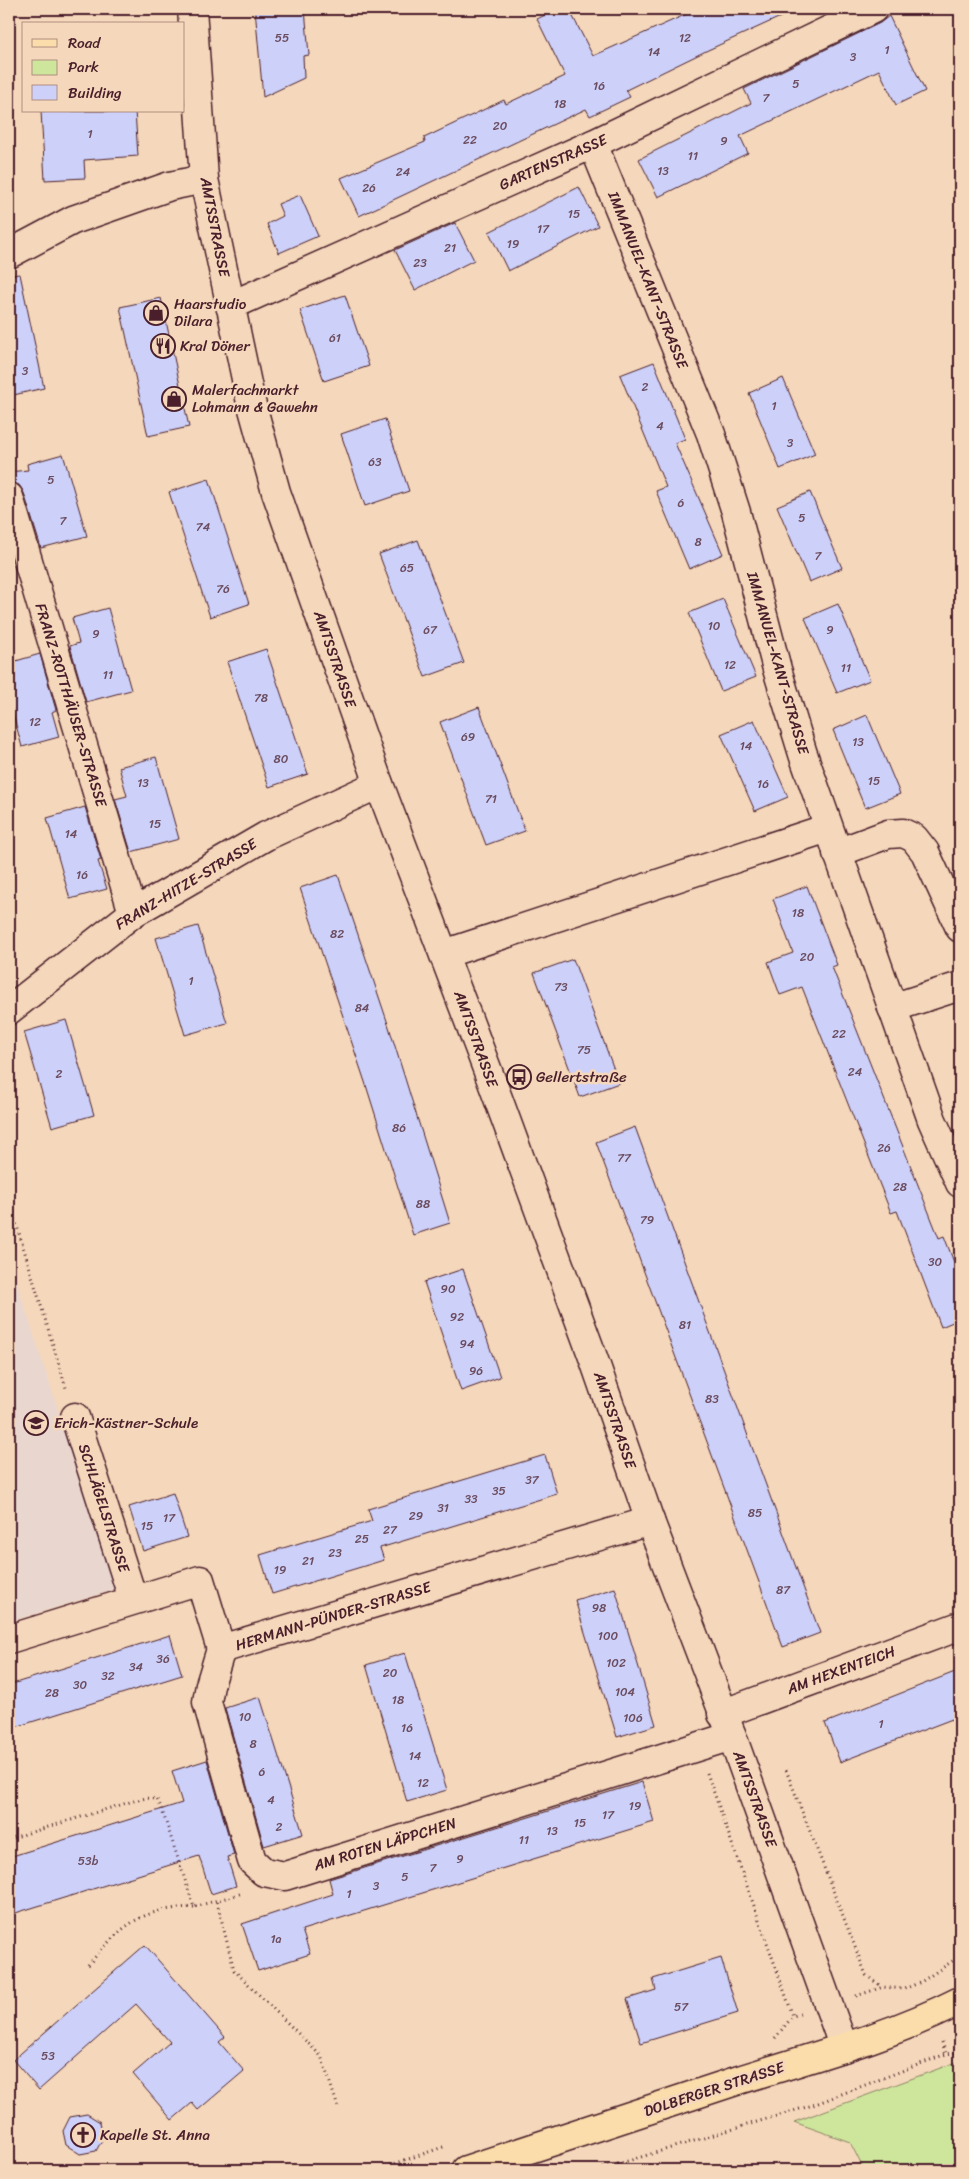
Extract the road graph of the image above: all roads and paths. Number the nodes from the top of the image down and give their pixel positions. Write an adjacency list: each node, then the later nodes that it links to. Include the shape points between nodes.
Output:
1 (192, 9): 4 (street, AMTSSTRASSE)
2 (872, 9): 3 (street, GARTENSTRASSE)
3 (593, 144): 6 (street, GARTENSTRASSE); 9 (street, IMMANUEL-KANT-STRASSE, via 723,467 777,669)
4 (204, 179): 5 (street, via 170,186 73,220); 6 (street, AMTSSTRASSE)
5 (9, 254)
6 (230, 306): 8 (street, AMTSSTRASSE, via 250,398 276,492)
7 (9, 496): 11 (street, FRANZ-ROTTHÄUSER-STRASSE)
8 (379, 784): 11 (street, FRANZ-HITZE-STRASSE, via 266,836); 13 (street, AMTSSTRASSE)
9 (828, 828): 10 (street, IMMANUEL-KANT-STRASSE); 13 (street)
10 (837, 853): 12 (street, via 896,832 914,838 925,852); 15 (street, IMMANUEL-KANT-STRASSE)
11 (133, 913): 16 (street, FRANZ-HITZE-STRASSE)
12 (960, 928)
13 (444, 954): 20 (street, AMTSSTRASSE)
14 (960, 986): 15 (street)
15 (892, 1008): 17 (street, IMMANUEL-KANT-STRASSE, via 932,1120)
16 (9, 1010)
17 (960, 1183)
18 (9, 1200): 19 (path)
19 (75, 1417): 21 (street, SCHLÄGELSTRASSE)
20 (650, 1521): 24 (street, HERMANN-PÜNDER-STRASSE); 25 (street, AMTSSTRASSE)
21 (133, 1599): 23 (street, HERMANN-PÜNDER-STRASSE); 24 (street, HERMANN-PÜNDER-STRASSE, via 200,1580)
22 (960, 1626): 25 (street, AM HEXENTEICH)
23 (9, 1638)
24 (220, 1650): 29 (street, via 207,1702 252,1861 264,1872)
25 (727, 1725): 26 (street, AM ROTEN LÄPPCHEN); 38 (street, AMTSSTRASSE)
26 (698, 1746): 29 (street, AM ROTEN LÄPPCHEN, via 285,1876); 37 (path)
27 (786, 1770): 35 (path, via 866,1975)
28 (9, 1839): 31 (path, via 130,1802 146,1798 157,1800)
29 (274, 1874): 30 (path, via 269,1885)
30 (217, 1902): 31 (path); 40 (path, via 234,1970 321,2056)
31 (194, 1907): 33 (path, via 152,1913 126,1925)
32 (960, 1956): 34 (path)
33 (88, 1965)
34 (922, 1982)
35 (883, 1987)
36 (960, 2001): 38 (main road, DOLBERGER STRASSE, via 933,2015)
37 (793, 2016)
38 (844, 2048): 41 (main road, DOLBERGER STRASSE)
39 (960, 2052): 42 (path, via 946,2054 814,2104)
40 (338, 2107)
41 (466, 2170)
42 (598, 2170)

